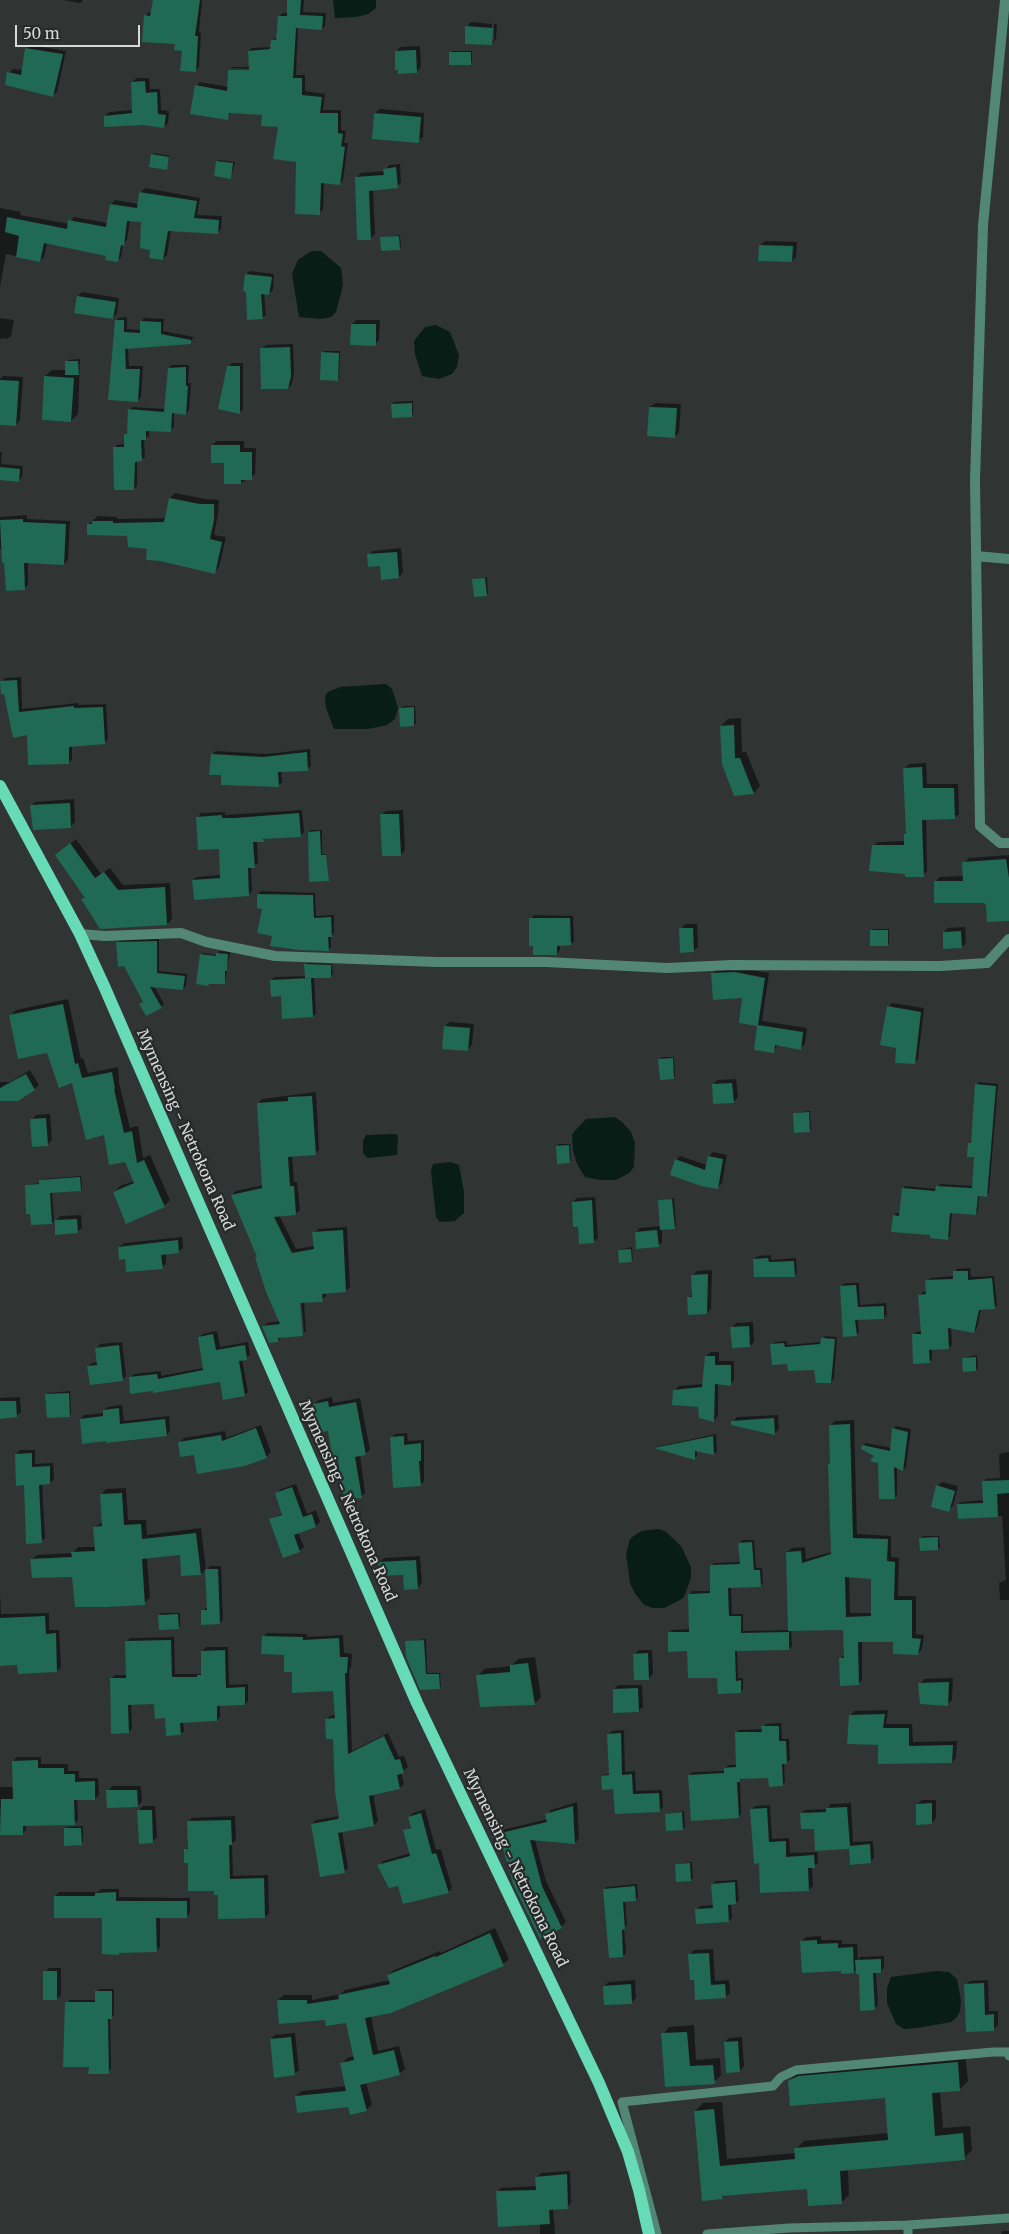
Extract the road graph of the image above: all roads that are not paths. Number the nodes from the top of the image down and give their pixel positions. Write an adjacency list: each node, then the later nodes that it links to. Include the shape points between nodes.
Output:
1 (1005, 0): 2 (street, via 983,225)
2 (976, 556): 3 (street); 5 (street, via 980,826 1000,843)
3 (1009, 558)
4 (1, 792): 6 (main road, Mymensing - Netrokona Road)
5 (1009, 843)
6 (80, 934): 7 (street, via 181,933 206,942 275,956 667,968 987,963); 11 (main road, Mymensing - Netrokona Road, via 417,1703 599,2082 628,2152)
7 (1009, 939)
8 (1009, 2056): 12 (lane, via 1008,2052 993,2052 796,2070 781,2077 773,2086 622,2102)
9 (1009, 2218): 10 (lane)
10 (908, 2230): 13 (lane, via 789,2228)
11 (649, 2234)
12 (657, 2234)
13 (707, 2234)

